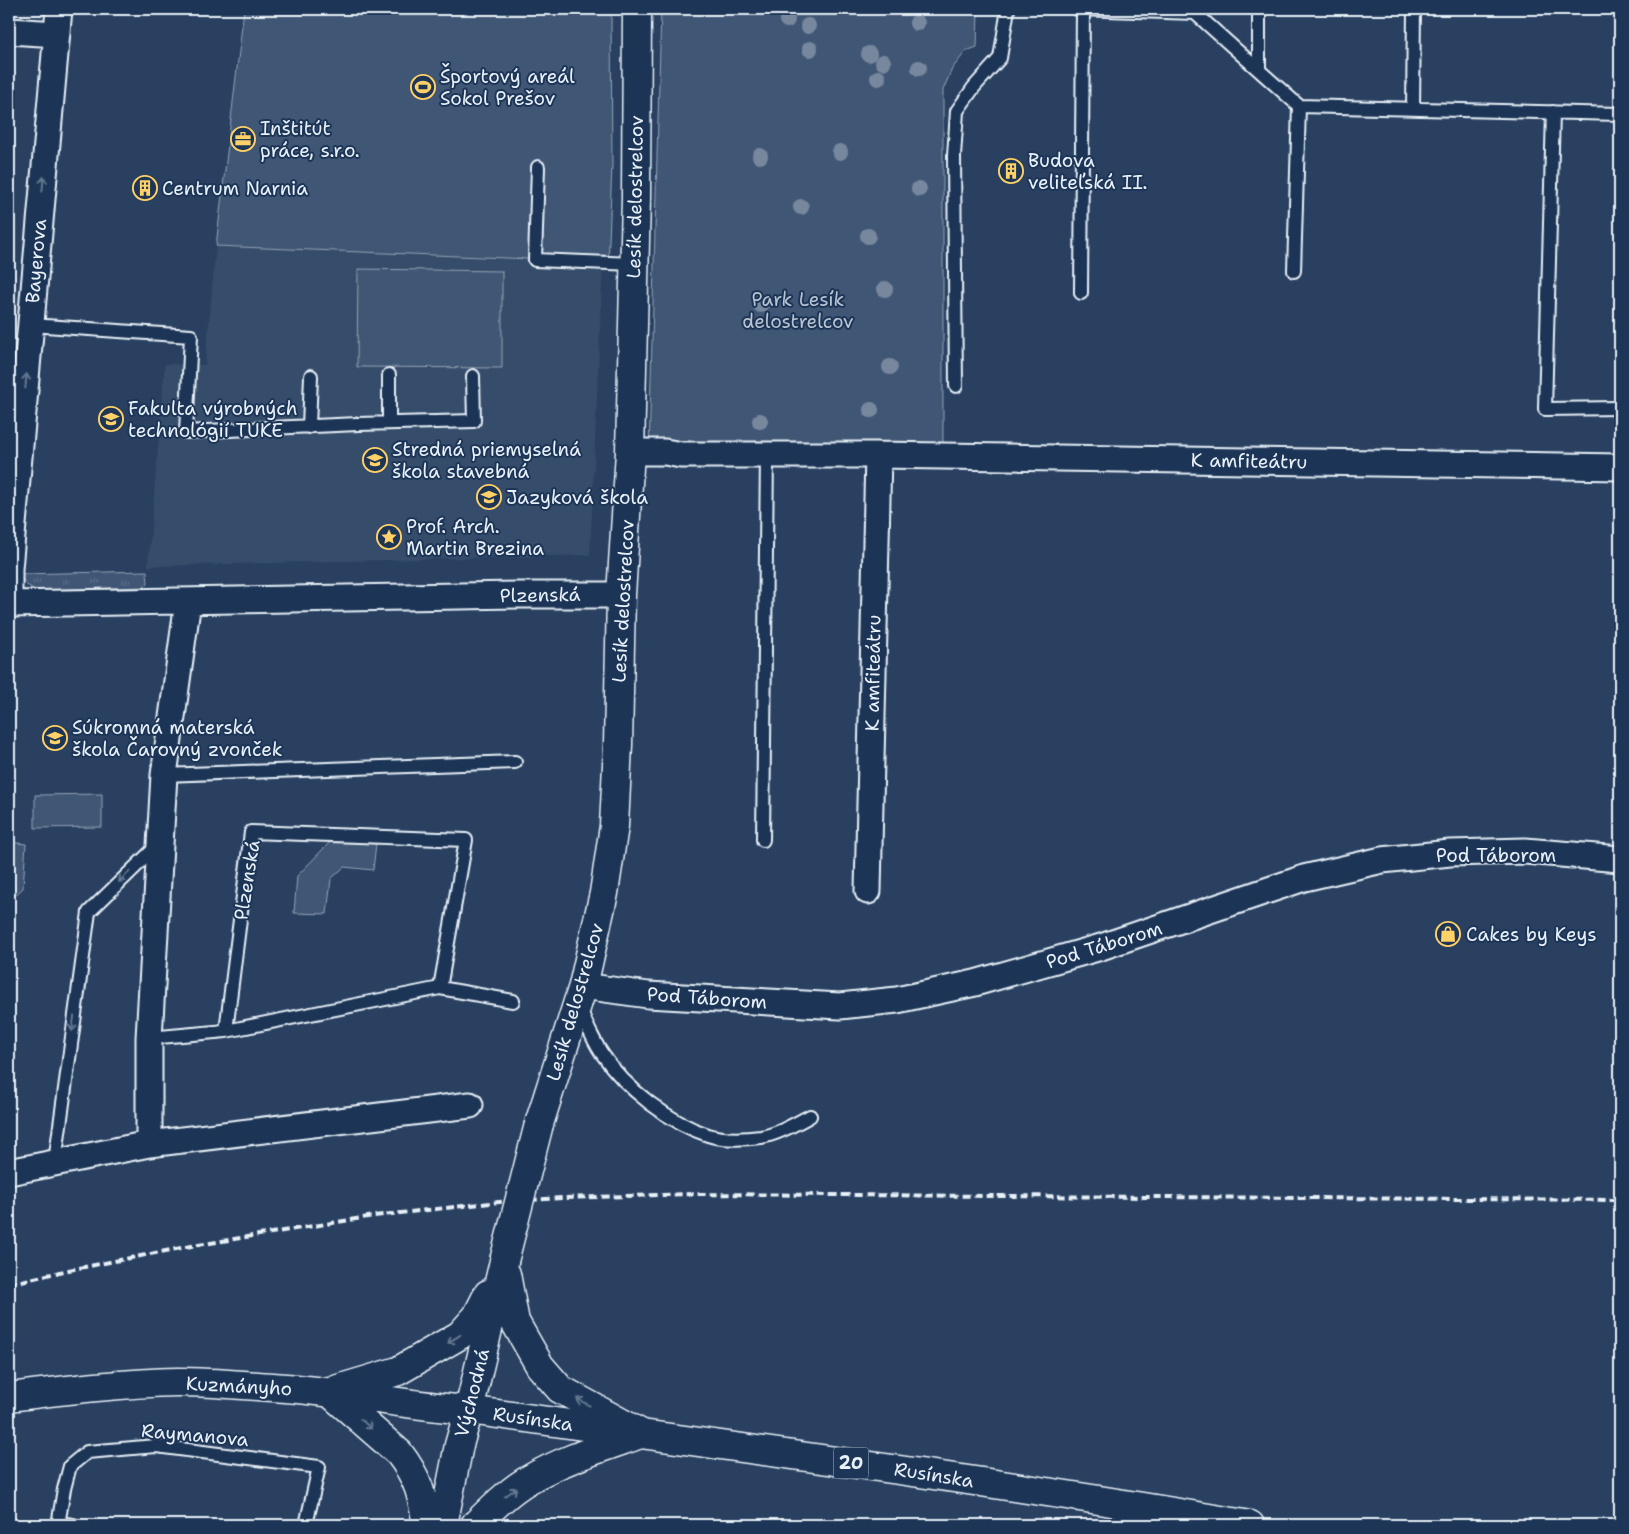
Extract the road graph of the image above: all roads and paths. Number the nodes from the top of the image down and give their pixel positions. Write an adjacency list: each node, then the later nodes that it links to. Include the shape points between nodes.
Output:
1 (59, 9): 9 (street, Bayerova)
2 (637, 9): 16 (street, Lesík delostrelcov)
3 (1008, 9): 23 (lane, via 1000,58 974,87 958,112 954,156)
4 (1077, 9): 5 (lane)
5 (1083, 9): 10 (lane, via 1194,13); 18 (lane)
6 (1259, 9): 10 (lane)
7 (1414, 9): 12 (lane)
8 (9, 31): 9 (street)
9 (57, 34): 19 (street, Bayerova, one-way to 9)
10 (1259, 70): 11 (lane)
11 (1299, 106): 12 (lane); 17 (lane)
12 (1412, 109): 13 (lane)
13 (1553, 112): 14 (lane); 24 (lane, via 1544,409)
14 (1620, 114)
15 (538, 168): 16 (lane, via 535,260)
16 (634, 264): 27 (street, Lesík delostrelcov)
17 (1294, 271)
18 (1081, 293)
19 (31, 325): 26 (lane, via 191,336 186,432); 33 (street, Bayerova, one-way to 19, via 9,569)
20 (311, 376): 26 (lane)
21 (389, 376): 25 (lane)
22 (473, 376): 25 (lane, via 474,421)
23 (956, 386)
24 (1620, 408)
25 (389, 423): 26 (lane)
26 (309, 426)
27 (630, 452): 28 (street, K amfiteátru); 31 (street, Lesík delostrelcov)
28 (767, 454): 29 (street, K amfiteátru); 36 (lane)
29 (878, 455): 30 (street, K amfiteátru); 39 (street, K amfiteátru)
30 (1620, 467)
31 (621, 595): 32 (street, Plzenská); 41 (street, Lesík delostrelcov, via 614,826 604,893)
32 (188, 600): 33 (street, Plzenská); 35 (street)
33 (9, 604)
34 (515, 762): 35 (lane)
35 (164, 775): 37 (street)
36 (763, 840)
37 (160, 844): 44 (street); 48 (lane, one-way to 48, via 89,912)
38 (1620, 859): 41 (street, Pod Táborom, via 1525,851 1450,853 1382,860 1304,878 1101,947 975,983 897,1000 840,1006 648,995)
39 (868, 891)
40 (440, 988): 42 (lane); 43 (lane); 43 (lane, Plzenská, via 466,840 251,832)
41 (580, 995): 46 (lane, via 602,1055 651,1103 685,1126 709,1136 739,1139 763,1137); 50 (street, Lesík delostrelcov, bridge, via 539,1124)
42 (513, 1001)
43 (226, 1031): 44 (lane)
44 (149, 1038): 47 (street)
45 (470, 1105): 47 (street)
46 (810, 1116)
47 (149, 1144): 48 (street)
48 (55, 1162): 49 (street)
49 (9, 1172)
50 (501, 1281): 51 (street, one-way to 51, via 460,1335 398,1372); 53 (street, Východná); 54 (street, one-way to 50, via 560,1389 534,1358 515,1322)
51 (329, 1392): 52 (street, Kuzmányho, via 179,1382); 53 (street, Kuzmányho); 58 (street, one-way to 58, via 409,1466 422,1492)
52 (9, 1397)
53 (469, 1410): 54 (street, Rusínska / 20); 59 (street, Východná)
54 (642, 1434): 60 (street, 20, one-way to 54, via 503,1498 529,1480 573,1458); 61 (street, Rusínska / 20, via 896,1469)
55 (58, 1524): 56 (lane, Raymanova); 57 (lane, Raymanova, via 70,1466 87,1452 156,1446 319,1467)
56 (73, 1525)
57 (306, 1525)
58 (427, 1525)
59 (443, 1525)
60 (475, 1525)
61 (1250, 1525)

